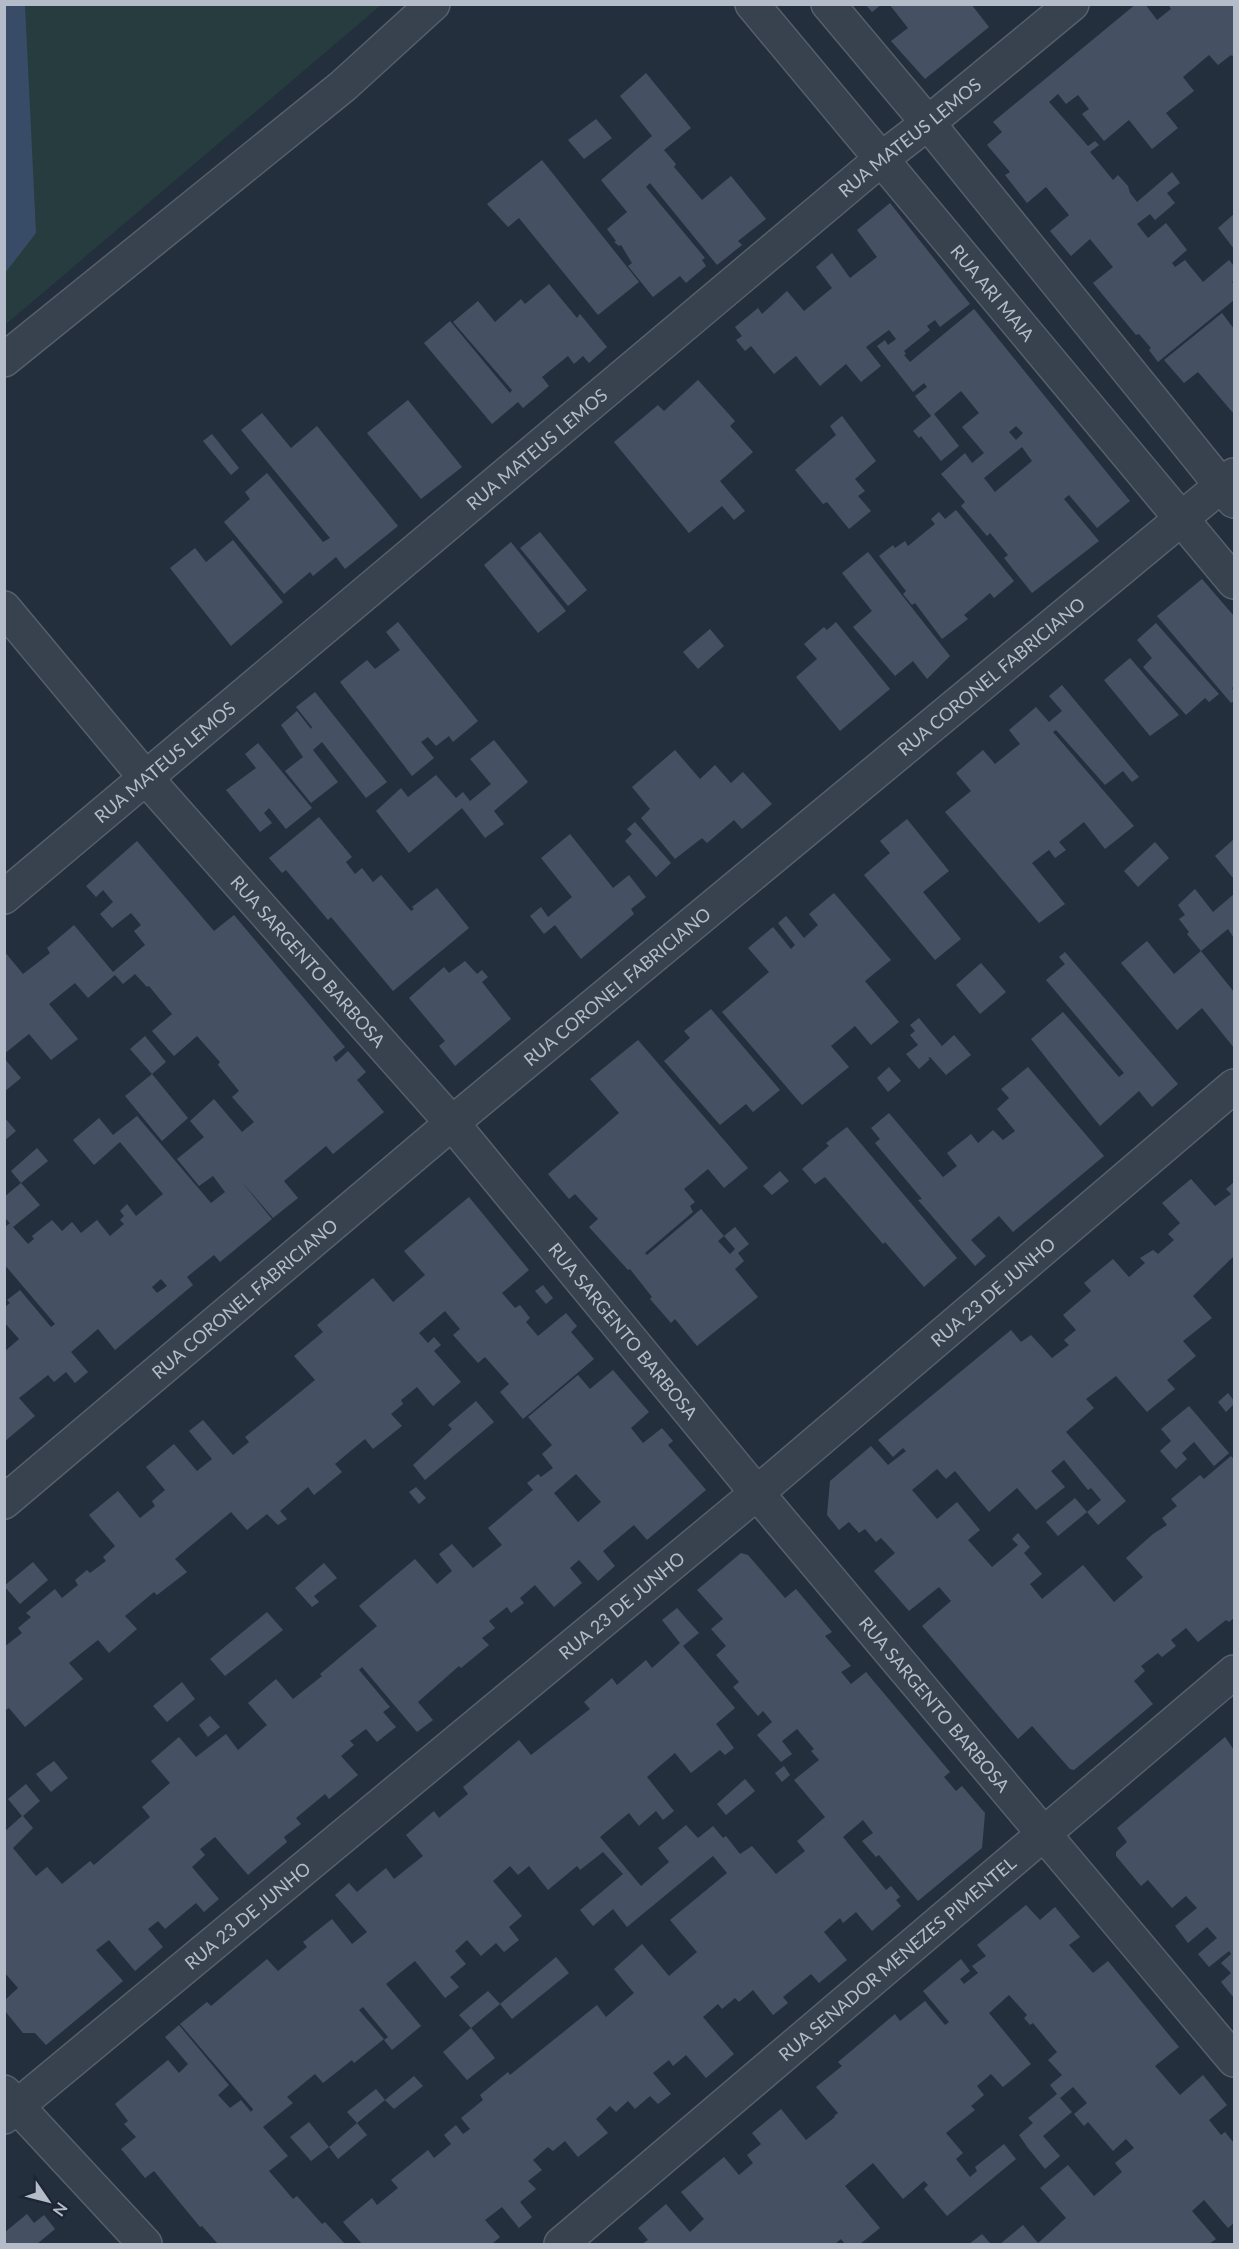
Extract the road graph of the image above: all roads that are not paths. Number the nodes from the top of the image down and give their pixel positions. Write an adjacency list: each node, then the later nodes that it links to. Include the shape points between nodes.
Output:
1 (433, 4): 7 (street, via 343,86)
2 (752, 4): 6 (street, RUA ARI MAIA)
3 (828, 4): 5 (street)
4 (1072, 4): 5 (street, RUA MATEUS LEMOS)
5 (928, 123): 6 (street, RUA MATEUS LEMOS); 8 (street)
6 (880, 160): 9 (street, RUA ARI MAIA); 12 (street, RUA MATEUS LEMOS)
7 (4, 360)
8 (1230, 487): 9 (street, RUA CORONEL FABRICIANO)
9 (1181, 518): 10 (street, RUA ARI MAIA); 15 (street, RUA CORONEL FABRICIANO)
10 (1234, 582)
11 (4, 609): 12 (street, RUA SARGENTO BARBOSA)
12 (145, 777): 13 (street, RUA MATEUS LEMOS); 15 (street, RUA SARGENTO BARBOSA)
13 (4, 897)
14 (1234, 1086): 16 (street, RUA 23 DE JUNHO)
15 (452, 1123): 16 (street, RUA SARGENTO BARBOSA); 17 (street, RUA CORONEL FABRICIANO)
16 (757, 1493): 19 (street, RUA SARGENTO BARBOSA); 21 (street, RUA 23 DE JUNHO)
17 (4, 1502)
18 (1234, 1672): 19 (street, RUA SENADOR MENEZES PIMENTEL)
19 (1045, 1833): 20 (street, RUA SARGENTO BARBOSA); 23 (street, RUA SENADOR MENEZES PIMENTEL)
20 (1234, 2060)
21 (9, 2105): 22 (street)
22 (145, 2244)
23 (561, 2244)

